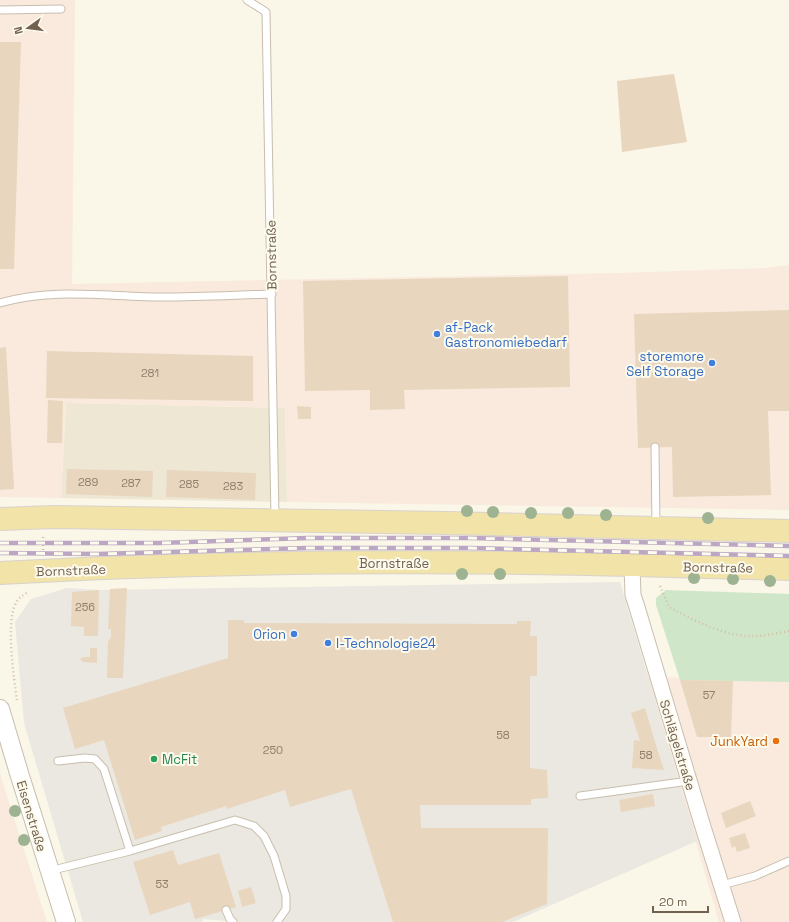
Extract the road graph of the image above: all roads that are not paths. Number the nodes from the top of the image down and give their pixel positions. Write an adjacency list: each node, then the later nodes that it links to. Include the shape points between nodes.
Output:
1 (247, 0): 4 (lane, Bornstraße, via 266,12)
2 (61, 9): 3 (lane)
3 (0, 10)
4 (272, 294): 5 (lane, via 163,297 56,294); 8 (lane, Bornstraße)
5 (0, 303)
6 (655, 447): 9 (lane)
7 (0, 519): 8 (main road, via 43,517)
8 (276, 521): 9 (main road)
9 (656, 527): 10 (main road)
10 (789, 531)
11 (632, 566): 12 (main road, Bornstraße); 13 (main road, Bornstraße, via 381,562 223,565 43,578); 16 (street, Schlägelstraße, via 633,595)
12 (789, 569)
13 (0, 573)
14 (9, 708): 20 (street, Eisenstraße)
15 (58, 761): 18 (lane, via 95,758 104,769)
16 (689, 780): 17 (lane); 21 (street, Schlägelstraße)
17 (580, 796)
18 (130, 851): 20 (lane); 25 (lane, via 235,820 254,826 264,836 274,856 286,896 286,910)
19 (789, 861): 21 (lane, via 755,876)
20 (49, 871): 23 (street, Eisenstraße)
21 (722, 885): 26 (street, Schlägelstraße)
22 (226, 910): 24 (lane)
23 (66, 922)
24 (233, 922)
25 (277, 922)
26 (733, 922)

